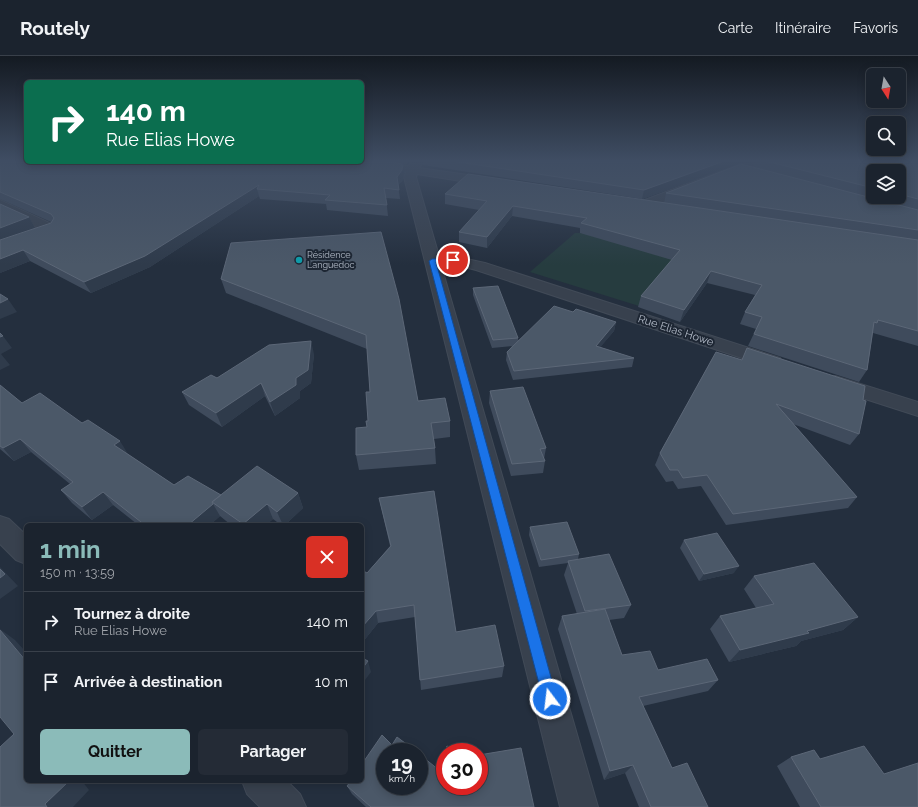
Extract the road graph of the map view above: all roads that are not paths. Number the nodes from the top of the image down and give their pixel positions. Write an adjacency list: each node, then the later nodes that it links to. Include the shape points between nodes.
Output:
1 (415, 195): 8 (street)
2 (669, 195): 5 (street)
3 (629, 203): 5 (street)
4 (0, 204): 7 (street, via 51,228)
5 (642, 206): 6 (street)
6 (666, 209)
7 (29, 237)
8 (432, 261): 9 (street, Rue Elias Howe, via 453,260 480,266); 16 (street)
9 (790, 367)
10 (820, 377): 11 (street)
11 (918, 409)
12 (0, 527): 13 (street)
13 (24, 550)
14 (262, 783): 15 (street)
15 (287, 807)
16 (579, 807)

